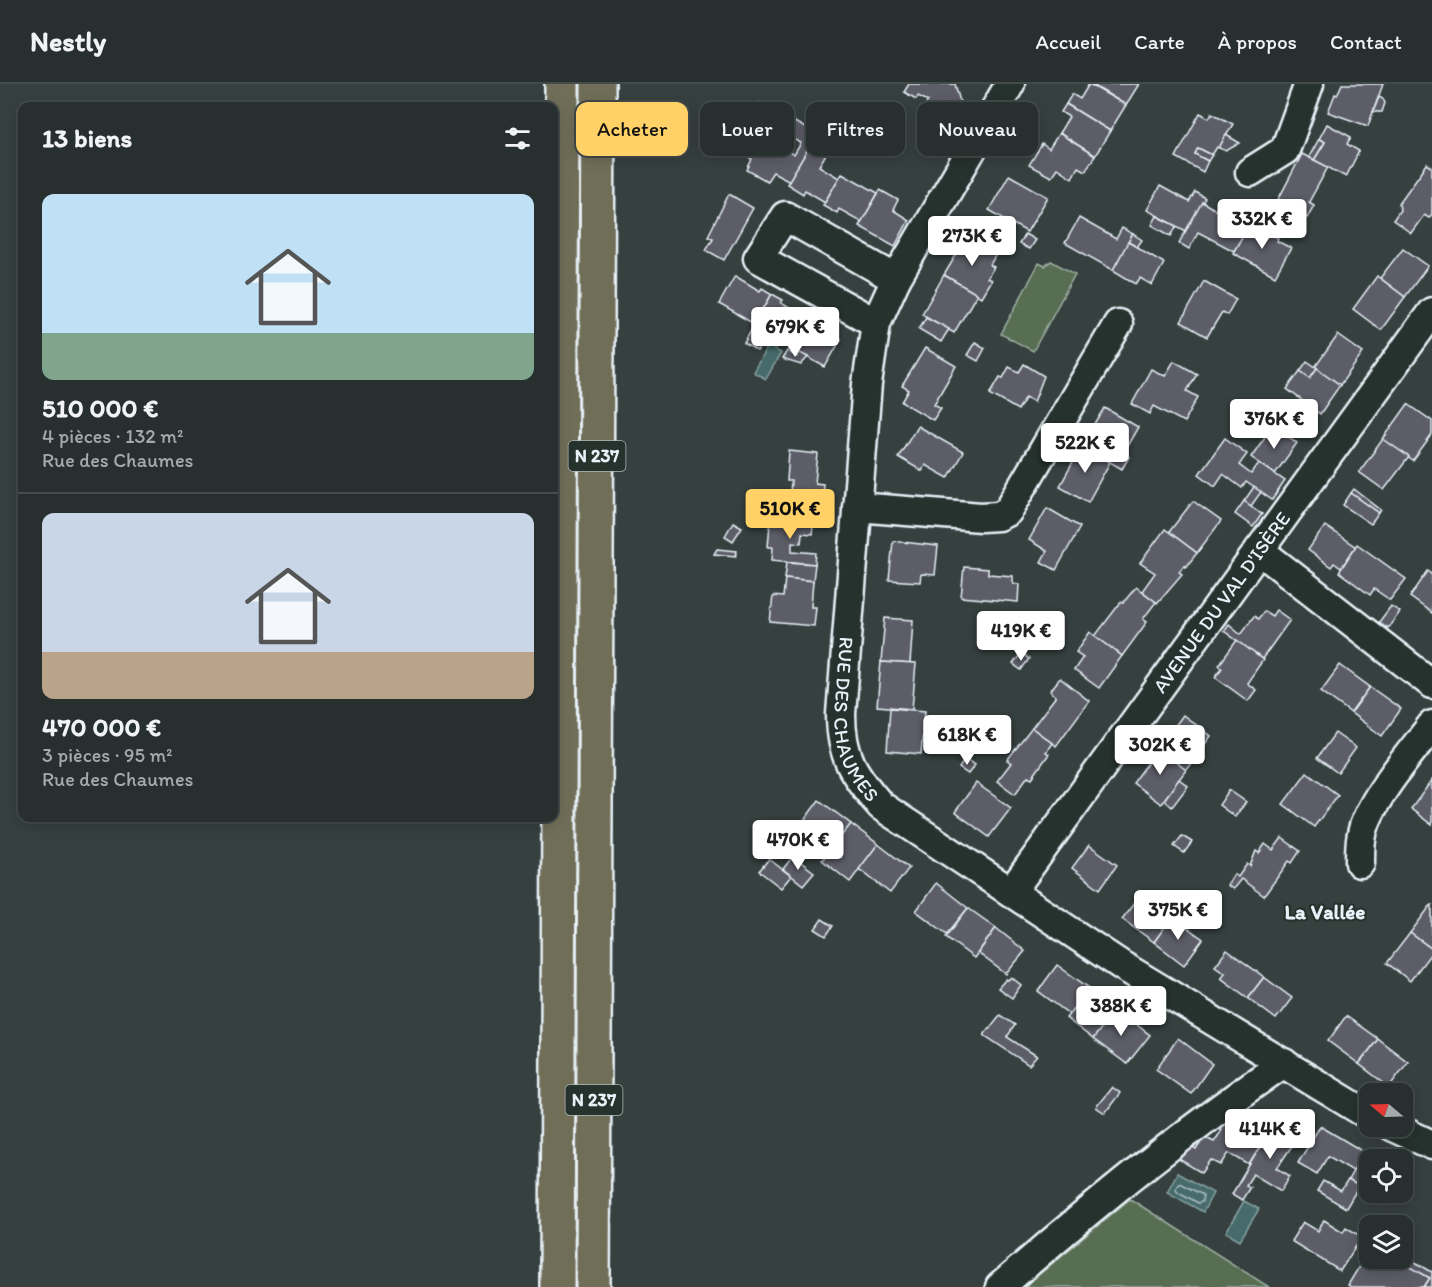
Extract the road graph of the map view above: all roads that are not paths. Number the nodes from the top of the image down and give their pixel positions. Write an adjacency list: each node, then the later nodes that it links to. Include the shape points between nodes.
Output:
1 (562, 84): 20 (highway, N 237)
2 (598, 84): 21 (highway, N 237)
3 (1010, 84): 6 (street, RUE DES CHAUMES)
4 (1309, 84): 5 (street, via 1285,150)
5 (1250, 172)
6 (896, 279): 8 (street, RUE DES CHAUMES); 8 (street, via 784,216 759,258)
7 (1432, 312): 11 (street, AVENUE DU VAL D'ISÈRE)
8 (876, 323): 10 (street, RUE DES CHAUMES)
9 (1118, 324): 10 (street, via 1008,511 981,517)
10 (857, 507): 15 (street, RUE DES CHAUMES, via 841,735 852,770 881,806)
11 (1259, 550): 12 (street); 15 (street, AVENUE DU VAL D'ISÈRE)
12 (1432, 684)
13 (1432, 725): 14 (street, via 1377,800 1365,823)
14 (1360, 863)
15 (1011, 892): 16 (street, RUE DES CHAUMES, via 1121,965)
16 (1284, 1063): 17 (street, RUE DES CHAUMES); 22 (street, via 1153,1158)
17 (1359, 1109)
18 (1413, 1136): 19 (street)
19 (1432, 1145)
20 (557, 1287)
21 (593, 1287)
22 (1000, 1287)

